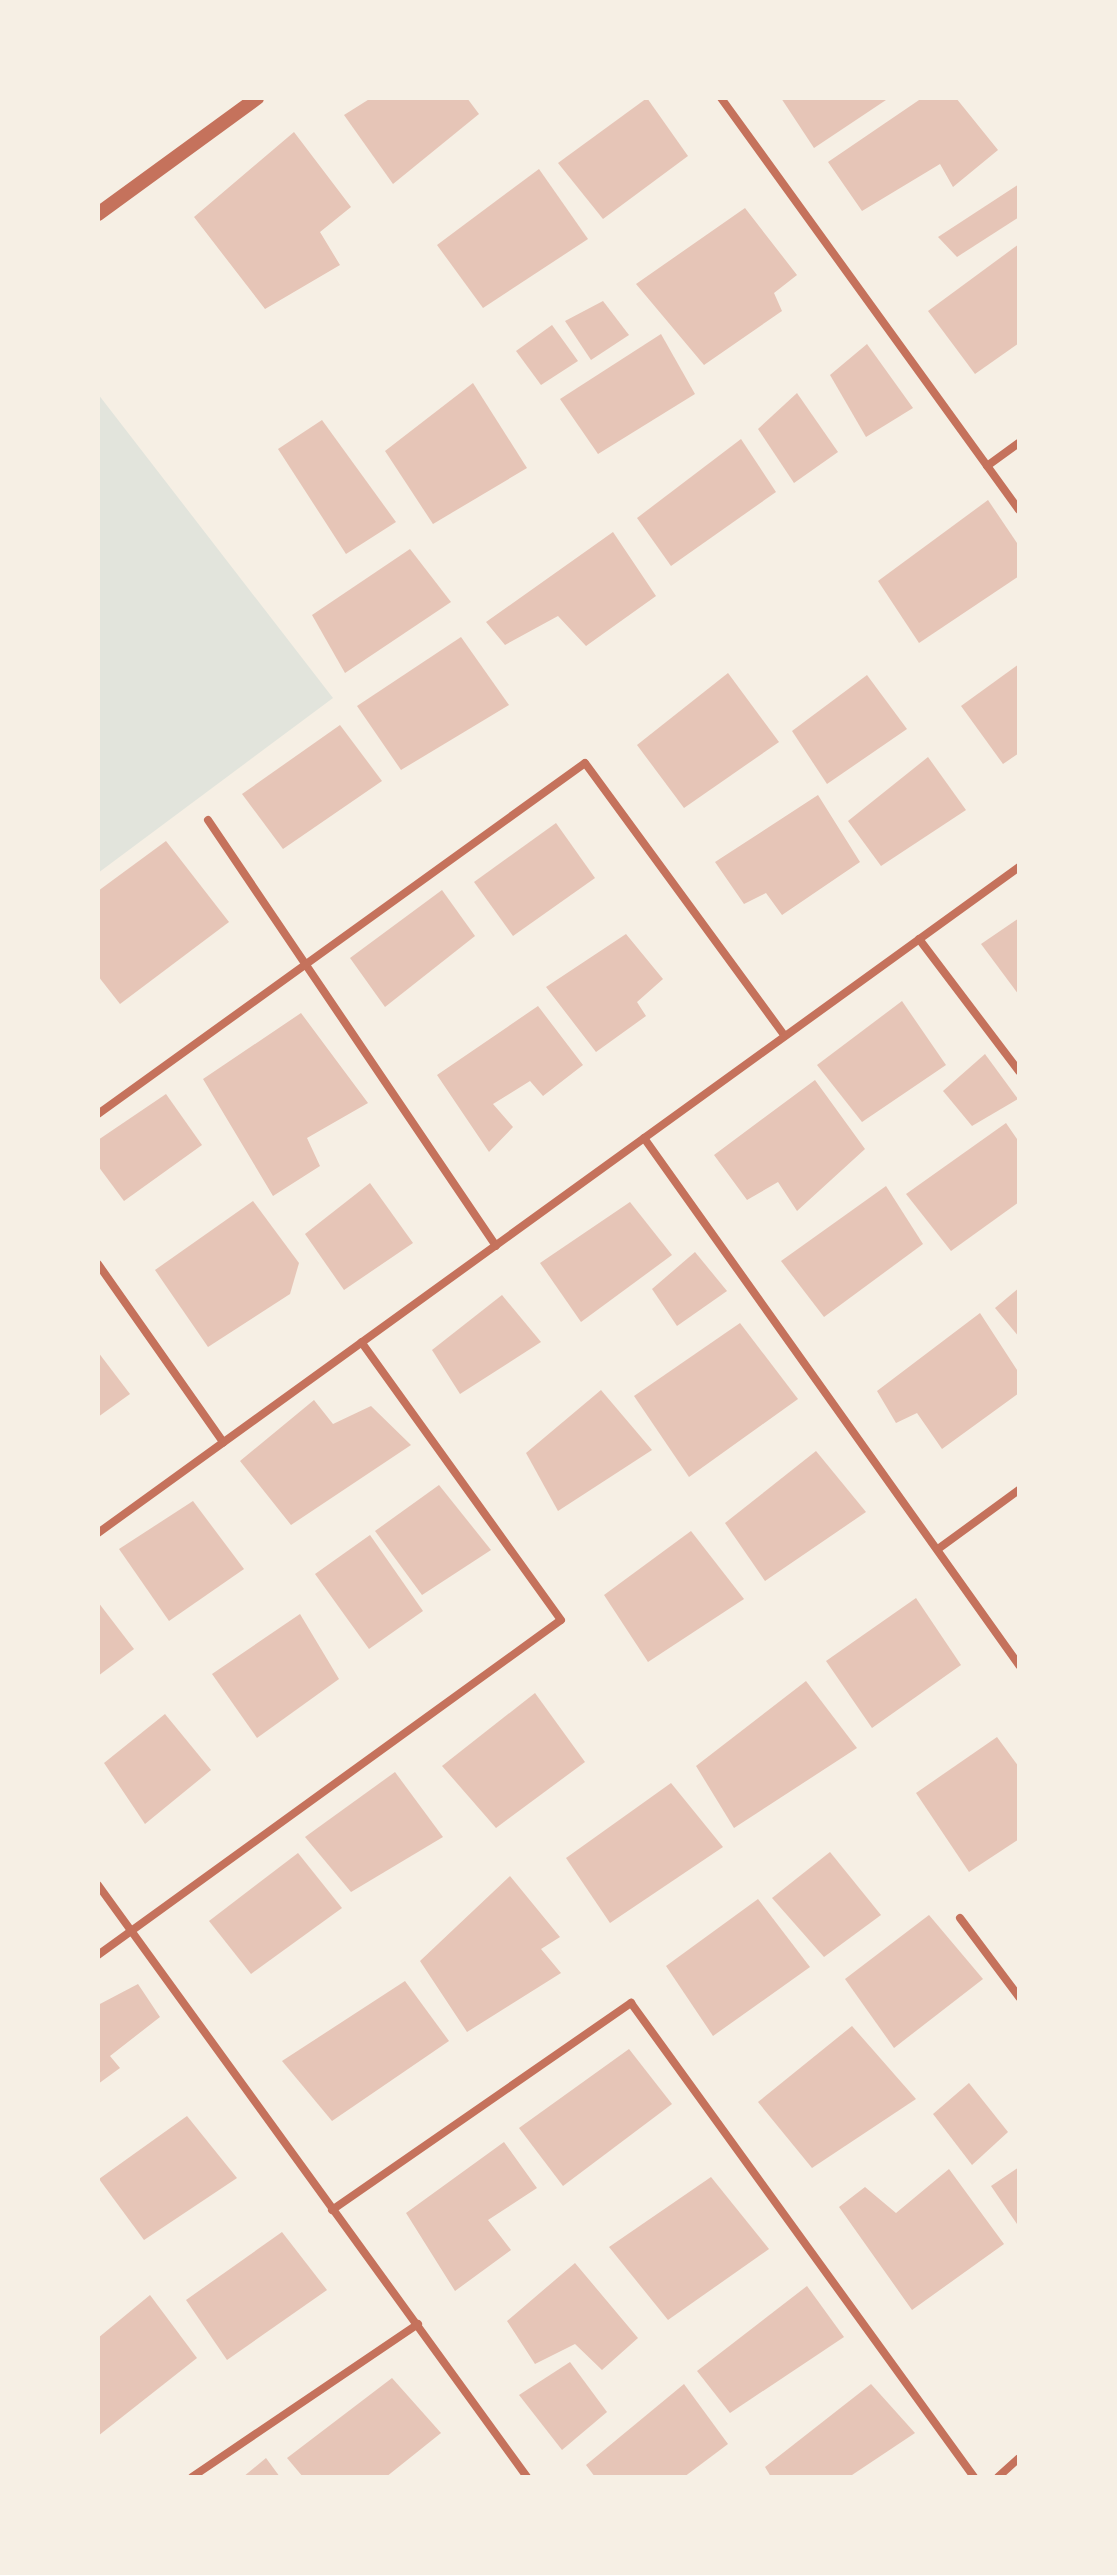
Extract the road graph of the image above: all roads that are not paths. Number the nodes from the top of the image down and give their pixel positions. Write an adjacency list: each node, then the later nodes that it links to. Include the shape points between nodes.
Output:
1 (257, 98): 3 (street)
2 (721, 98): 5 (street)
3 (98, 214)
4 (1019, 443): 5 (street)
5 (987, 466): 6 (street)
6 (1019, 510)
7 (208, 820): 10 (street)
8 (1019, 867): 9 (street)
9 (919, 939): 11 (street); 12 (street)
10 (306, 966): 11 (street, via 585,763); 13 (street); 15 (street)
11 (785, 1036): 14 (street)
12 (1019, 1071)
13 (98, 1114)
14 (644, 1138): 15 (street); 21 (street)
15 (496, 1246): 17 (street)
16 (98, 1264): 18 (street)
17 (361, 1342): 18 (street); 25 (street, via 561,1620)
18 (223, 1442): 20 (street)
19 (1019, 1490): 21 (street)
20 (98, 1533)
21 (938, 1549): 22 (street)
22 (1019, 1665)
23 (98, 1885): 25 (street)
24 (960, 1918): 27 (street)
25 (131, 1931): 26 (street); 28 (street)
26 (98, 1955)
27 (1019, 1997)
28 (332, 2210): 29 (street); 33 (street, via 631,2003)
29 (418, 2324): 31 (street); 32 (street)
30 (1019, 2458): 34 (street)
31 (192, 2477)
32 (527, 2477)
33 (974, 2477)
34 (998, 2477)

